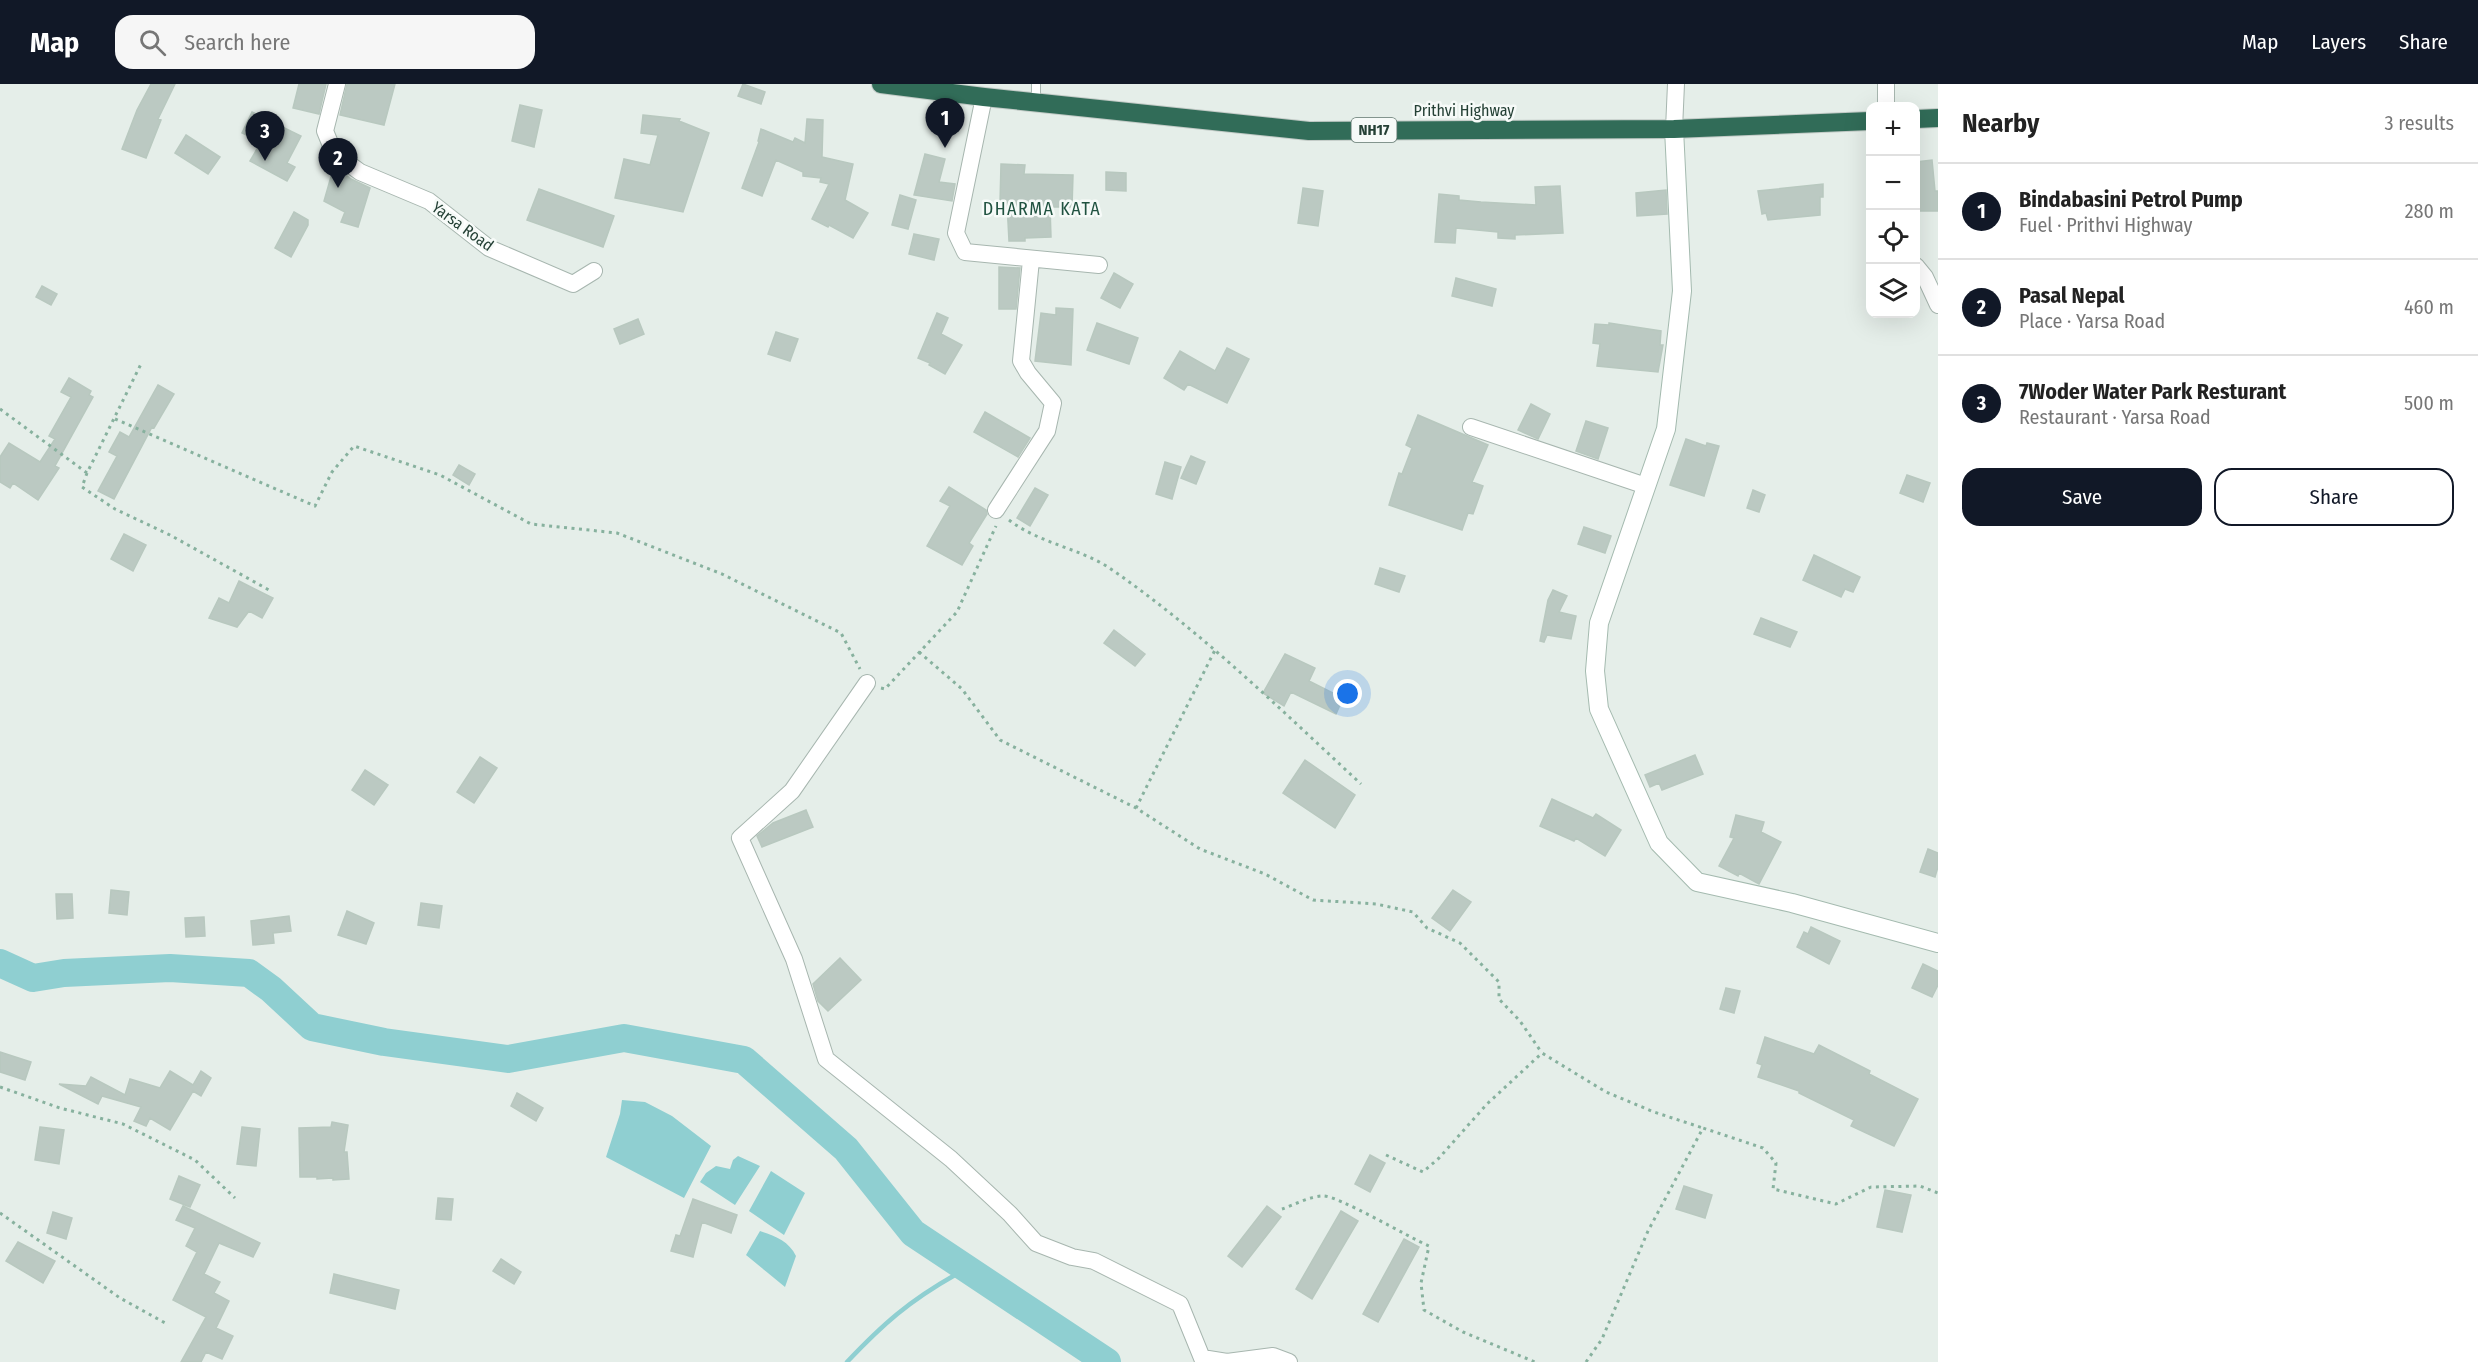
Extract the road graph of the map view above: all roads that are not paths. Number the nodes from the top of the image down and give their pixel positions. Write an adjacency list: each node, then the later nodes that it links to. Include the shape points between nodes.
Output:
1 (337, 84): 15 (street, Yarsa Road, via 325,131 334,153 360,172 429,201 489,248 573,284)
2 (881, 84): 6 (highway, Prithvi Highway / NH17)
3 (1036, 84): 7 (lane)
4 (1676, 84): 12 (street)
5 (1887, 84): 8 (street)
6 (984, 97): 7 (highway, Prithvi Highway / NH17); 13 (street, via 956,233 965,252)
7 (1036, 102): 12 (highway, Prithvi Highway / NH17, via 1309,130)
8 (1886, 102)
9 (1938, 118): 10 (highway)
10 (1920, 119)
11 (1866, 121): 12 (highway, Prithvi Highway / NH17)
12 (1674, 129): 19 (main road, via 1682,291 1666,429)
13 (1031, 260): 14 (street); 20 (street, via 1021,361 1053,403 1052,416)
14 (1099, 265)
15 (594, 271)
16 (1920, 272): 17 (street)
17 (1938, 305)
18 (1471, 426): 19 (street)
19 (1646, 486): 22 (main road, via 1599,623 1594,670 1599,709 1659,843 1697,882)
20 (996, 510)
21 (867, 683): 23 (street, via 792,792 740,838 794,959 826,1059 951,1159 1036,1243 1094,1261 1180,1304 1202,1358 1227,1362 1273,1356)
22 (1938, 943)
23 (1289, 1362)

